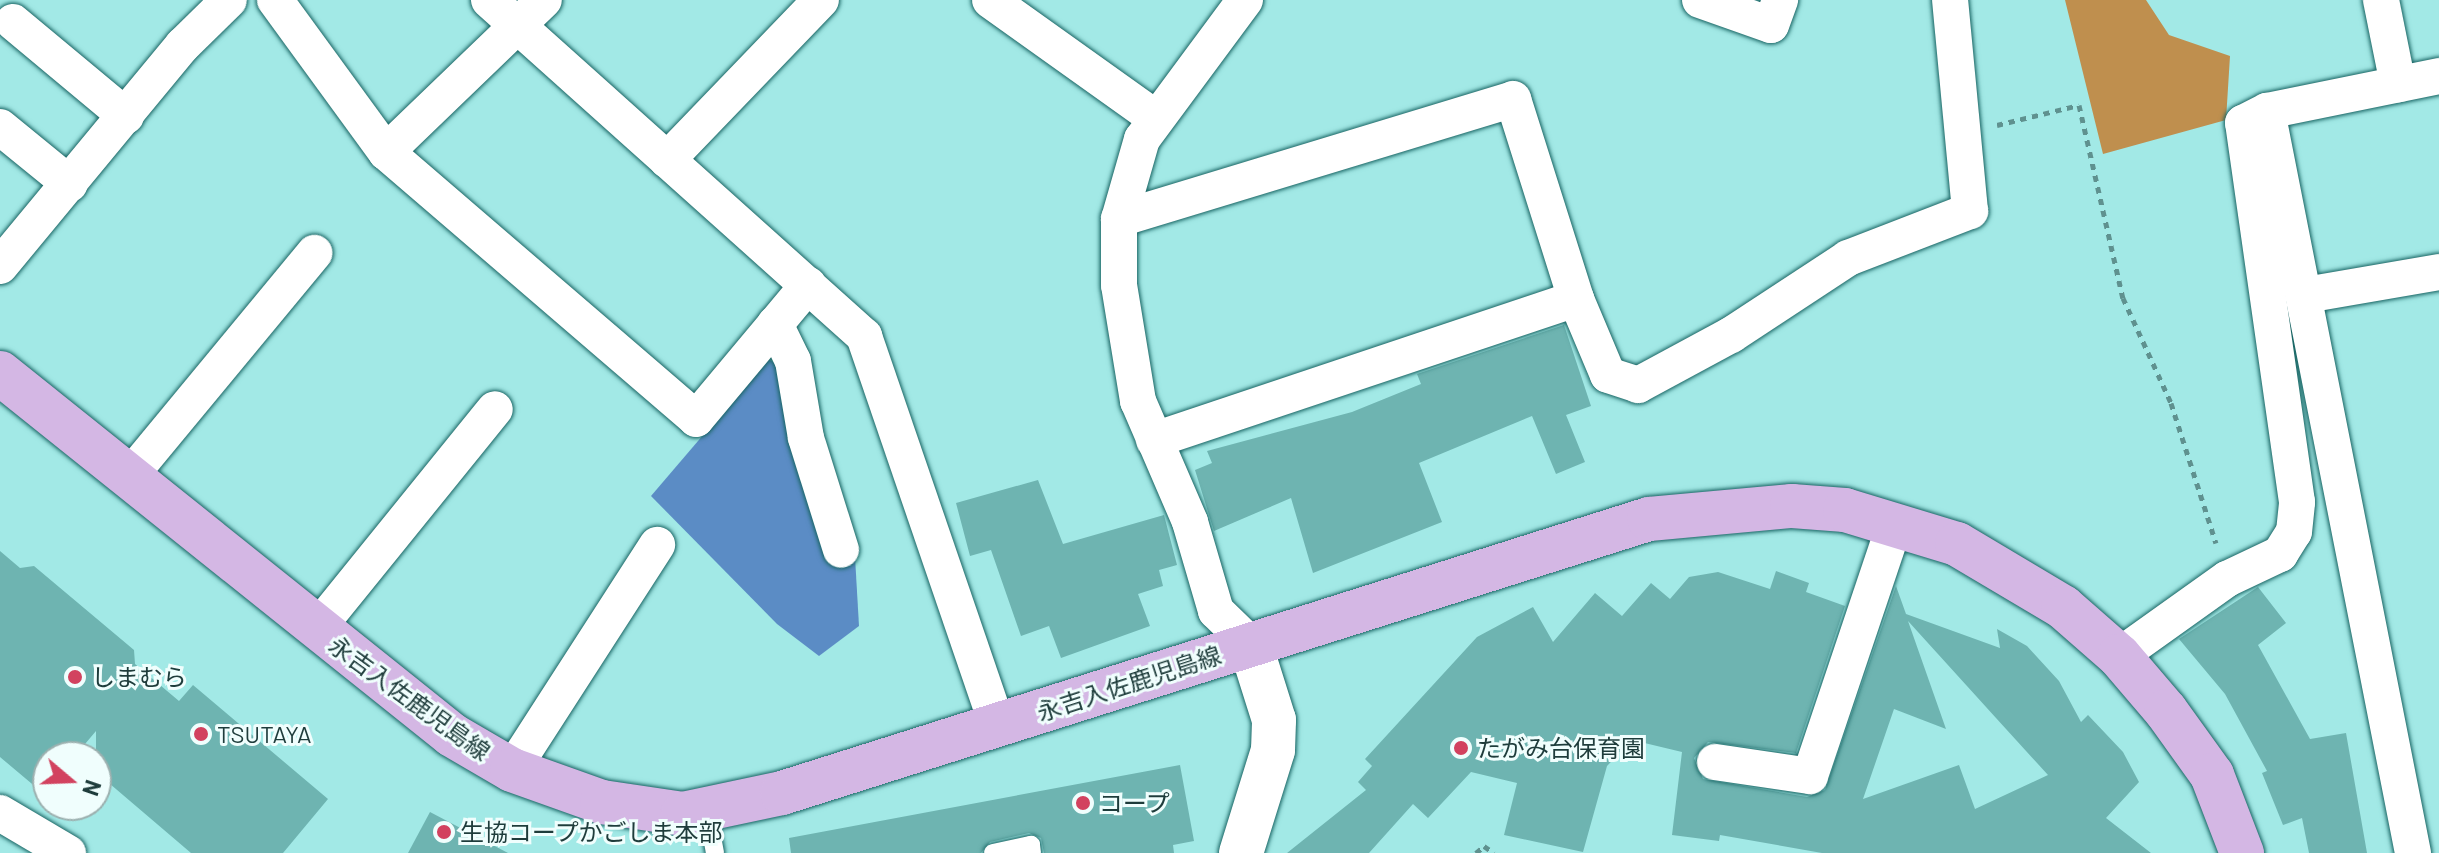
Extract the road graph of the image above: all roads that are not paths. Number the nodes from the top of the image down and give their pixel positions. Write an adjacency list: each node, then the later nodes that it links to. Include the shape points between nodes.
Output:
1 (229, 0): 16 (street)
2 (275, 0): 19 (street)
3 (544, 0): 11 (street)
4 (821, 0): 20 (street)
5 (990, 0): 17 (street)
6 (1245, 0): 17 (street)
7 (1700, 0): 8 (street, via 1771,25)
8 (1780, 0)
9 (1950, 0): 28 (street, via 1970,211 1848,258 1731,335 1638,385 1608,375)
10 (2381, 0): 14 (street)
11 (501, 12): 19 (street); 20 (street)
12 (13, 22): 16 (street)
13 (2439, 76): 14 (street)
14 (2398, 84): 15 (street)
15 (2267, 111): 27 (street); 39 (street, via 2243,123 2297,502 2294,532 2280,554 2227,579)
16 (126, 116): 21 (street)
17 (1154, 117): 22 (street)
18 (0, 127): 21 (street)
19 (386, 152): 29 (street, via 696,419)
20 (667, 160): 26 (street)
21 (70, 184): 24 (street)
22 (1119, 219): 28 (street, via 1513,99); 32 (street, via 1125,346)
23 (314, 253): 33 (street)
24 (0, 266)
25 (2439, 272): 27 (street)
26 (808, 285): 29 (street); 40 (street, via 864,336)
27 (2306, 295): 51 (street)
28 (1576, 299): 32 (street)
29 (775, 324): 36 (street, via 793,361 806,438)
30 (0, 373): 33 (main road, 永吉入佐鹿児島線)
31 (495, 409): 37 (street)
32 (1154, 440): 38 (street, via 1190,522 1216,611)
33 (129, 477): 37 (main road, 永吉入佐鹿児島線)
34 (1895, 523): 38 (main road, 永吉入佐鹿児島線, via 1845,510 1792,506 1649,519); 39 (main road, 永吉入佐鹿児島線, via 2016,575); 41 (street, via 1810,776)
35 (657, 545): 42 (street)
36 (841, 550)
37 (316, 630): 42 (main road, 永吉入佐鹿児島線, via 452,735)
38 (1250, 644): 40 (main road, 永吉入佐鹿児島線); 49 (street, via 1274,720 1273,750)
39 (2119, 656): 50 (main road, 永吉入佐鹿児島線, via 2212,775)
40 (997, 725): 43 (main road, 永吉入佐鹿児島線, via 899,760)
41 (1715, 762)
42 (512, 770): 43 (main road, 永吉入佐鹿児島線, via 602,802 683,814)
43 (707, 809): 46 (lane)
44 (0, 813): 45 (street)
45 (68, 853)
46 (715, 853)
47 (993, 853): 48 (lane, via 1031,845)
48 (1032, 853)
49 (1241, 853)
50 (2242, 853)
51 (2413, 853)

